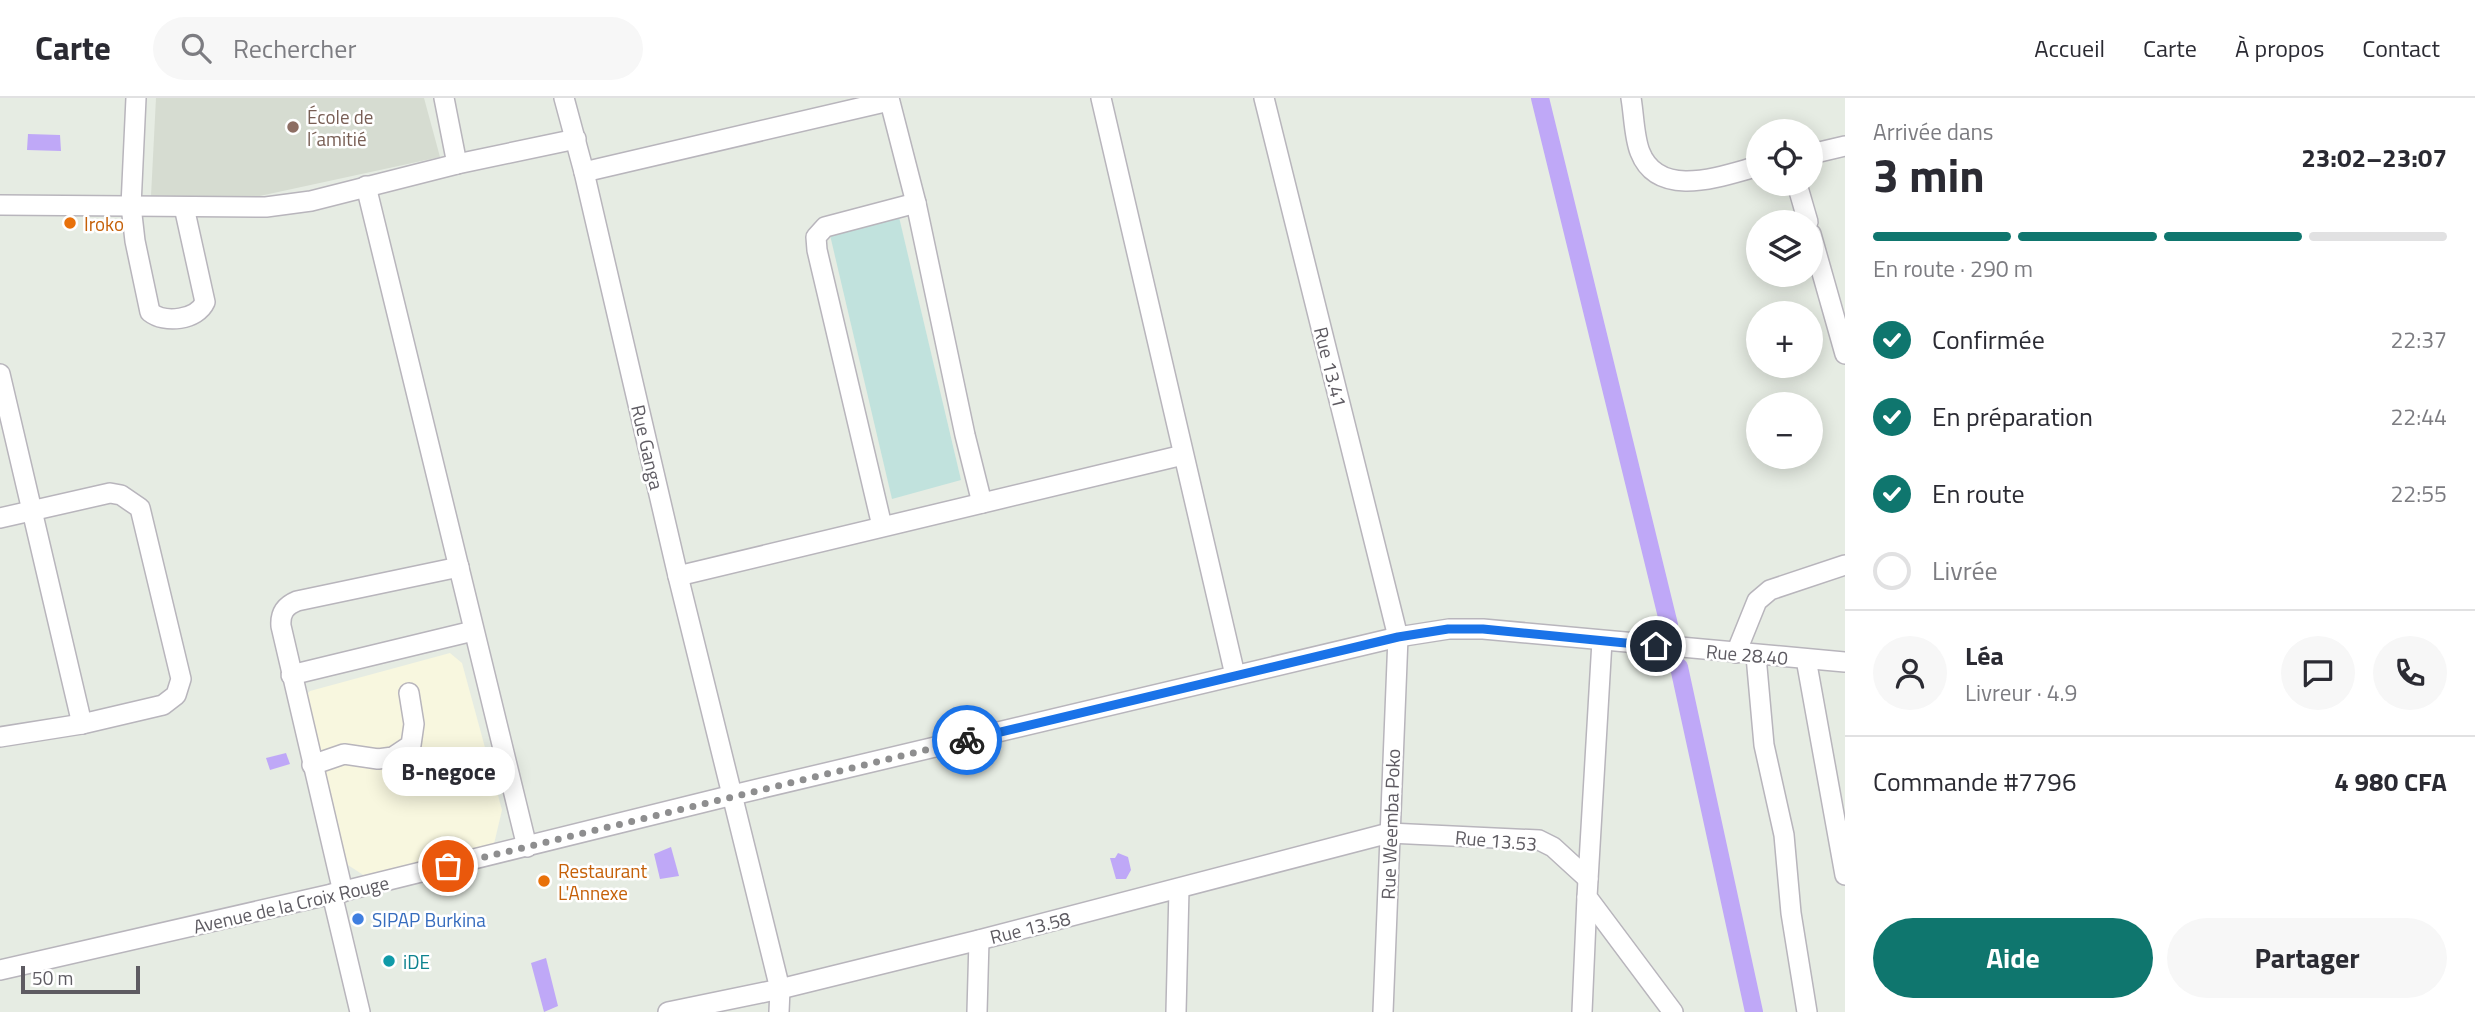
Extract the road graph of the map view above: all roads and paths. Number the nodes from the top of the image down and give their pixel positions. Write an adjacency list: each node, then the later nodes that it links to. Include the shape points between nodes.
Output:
1 (136, 98): 17 (street)
2 (444, 98): 11 (street)
3 (564, 98): 8 (street, Rue Ganga)
4 (1101, 98): 22 (street)
5 (1264, 98): 31 (street, Rue 13.41)
6 (1632, 98): 12 (street, via 1640,153 1652,169 1667,178 1689,181)
7 (889, 99): 13 (street); 15 (street)
8 (576, 139): 11 (street); 13 (street, Rue Ganga)
9 (1845, 146): 10 (street)
10 (1823, 151)
11 (457, 164): 14 (street)
12 (1746, 170)
13 (584, 172): 29 (street, Rue Ganga)
14 (366, 186): 18 (street, via 266,207); 28 (street)
15 (916, 203): 23 (street); 26 (street, via 825,227 816,237)
16 (0, 205): 17 (street)
17 (131, 206): 18 (street); 18 (street, via 150,312 164,320 193,315 205,302)
18 (184, 207)
19 (1823, 276): 20 (street)
20 (1845, 354)
21 (0, 373): 24 (street)
22 (1183, 454): 23 (street); 38 (street)
23 (982, 503): 26 (street)
24 (31, 510): 25 (street); 40 (street); 40 (street, via 110,493 141,508 180,671 180,687 163,705)
25 (0, 518)
26 (882, 526): 29 (street)
27 (1845, 565): 33 (street, via 1770,590 1757,601)
28 (459, 567): 30 (street); 37 (street, via 291,603 280,620)
29 (678, 576): 43 (street, Rue Ganga)
30 (473, 631): 37 (street); 46 (street)
31 (1398, 637): 32 (street, Rue 28.40, via 1483,629); 38 (street, Avenue de la Croix Rouge); 45 (street, Rue Weemba Poko)
32 (1602, 641): 33 (street, Rue 28.40); 48 (street)
33 (1736, 653): 34 (street, Rue 28.40)
34 (1756, 656): 35 (street, Rue 28.40); 62 (street, via 1764,746 1784,835)
35 (1806, 659): 36 (street, Rue 28.40); 44 (street)
36 (1845, 663)
37 (291, 675): 42 (street)
38 (1235, 675): 43 (street, Avenue de la Croix Rouge)
39 (409, 693): 42 (street, via 414,724 411,745 393,757 344,754)
40 (82, 724): 41 (street)
41 (0, 737)
42 (312, 765): 50 (street)
43 (733, 795): 46 (street, Avenue de la Croix Rouge); 53 (street, Rue Ganga)
44 (1838, 795): 47 (street)
45 (1390, 833): 48 (street, Rue 13.53, via 1539,841 1553,847); 49 (street, Rue 13.58); 59 (street, Rue Weemba Poko)
46 (527, 847): 50 (street, Avenue de la Croix Rouge)
47 (1845, 875)
48 (1588, 888): 60 (street); 61 (street, Rue 13.53)
49 (1179, 889): 51 (street, Rue 13.58); 58 (street)
50 (338, 893): 52 (street, Avenue de la Croix Rouge); 54 (street)
51 (979, 940): 53 (street, Rue 13.58); 57 (street)
52 (0, 970)
53 (780, 989): 55 (street, Rue 13.58); 56 (street)
54 (360, 1012)
55 (668, 1012)
56 (779, 1012)
57 (978, 1012)
58 (1176, 1012)
59 (1383, 1012)
60 (1582, 1012)
61 (1673, 1012)
62 (1807, 1012)

